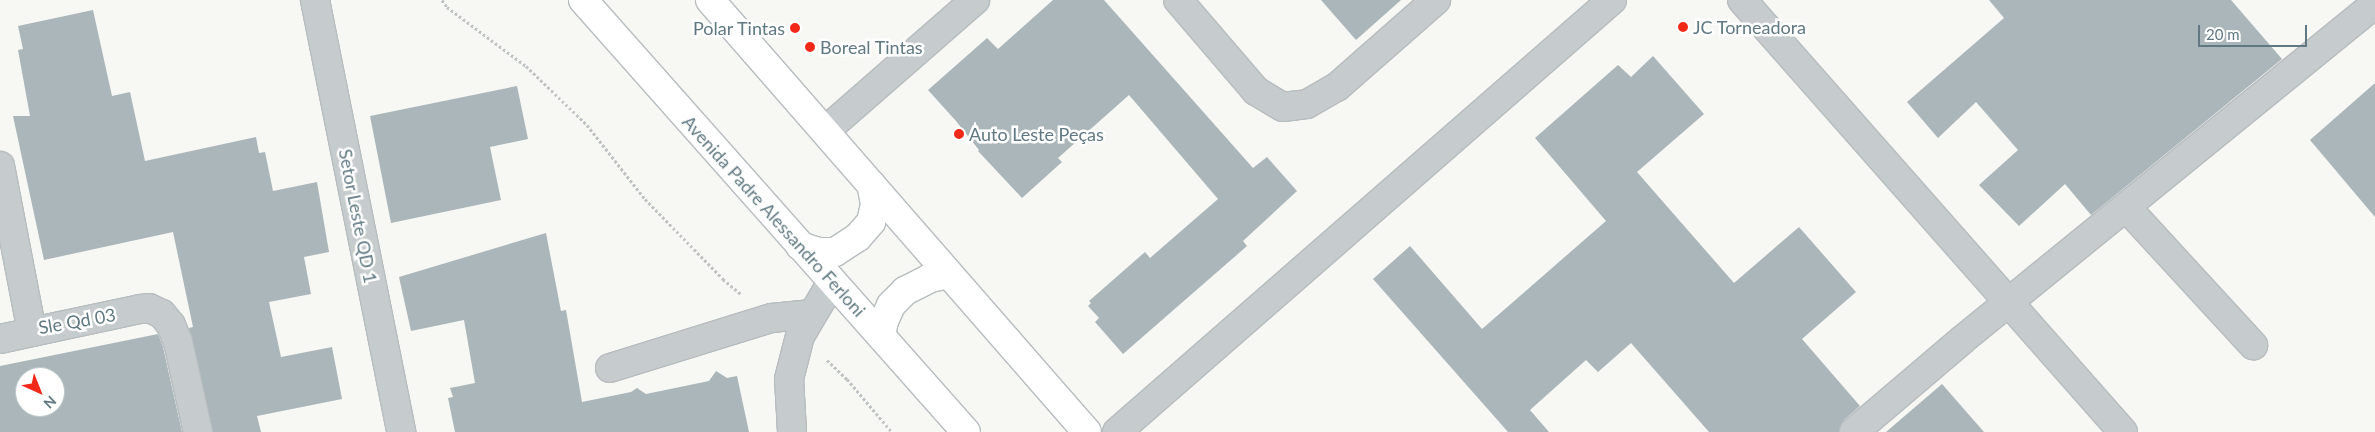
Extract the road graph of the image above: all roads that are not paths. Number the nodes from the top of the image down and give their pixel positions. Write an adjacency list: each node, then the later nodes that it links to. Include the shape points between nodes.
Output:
1 (315, 0): 25 (street, Setor Leste QD 1)
2 (583, 0): 14 (main road, Avenida Padre Alessandro Ferloni)
3 (710, 0): 10 (main road)
4 (975, 0): 10 (street)
5 (1178, 0): 6 (street, via 1256,91 1283,107 1307,104 1337,87)
6 (1436, 0)
7 (1612, 0): 29 (street)
8 (1742, 0): 17 (street)
9 (2375, 4): 13 (street)
10 (825, 131): 12 (main road)
11 (0, 166): 19 (street, Sle Qd 03)
12 (870, 184): 14 (main road, via 875,204 871,222 858,237 835,252 818,252); 15 (main road)
13 (2126, 207): 17 (street); 22 (street)
14 (800, 246): 16 (main road, Avenida Padre Alessandro Ferloni)
15 (949, 274): 20 (main road, via 930,278 905,290 884,320); 28 (main road)
16 (832, 282): 18 (street); 20 (main road, Avenida Padre Alessandro Ferloni)
17 (2009, 303): 30 (street); 31 (street)
18 (806, 325): 23 (street, via 772,318); 26 (street, via 788,379)
19 (32, 332): 21 (street); 24 (street, Sle Qd 03, via 140,309 149,308 162,314 178,342)
20 (881, 336): 27 (main road, Avenida Padre Alessandro Ferloni)
21 (0, 340)
22 (2253, 345)
23 (610, 368)
24 (198, 432)
25 (401, 432)
26 (792, 432)
27 (966, 432)
28 (1087, 432)
29 (1117, 432)
30 (1854, 432)
31 (2123, 432)

